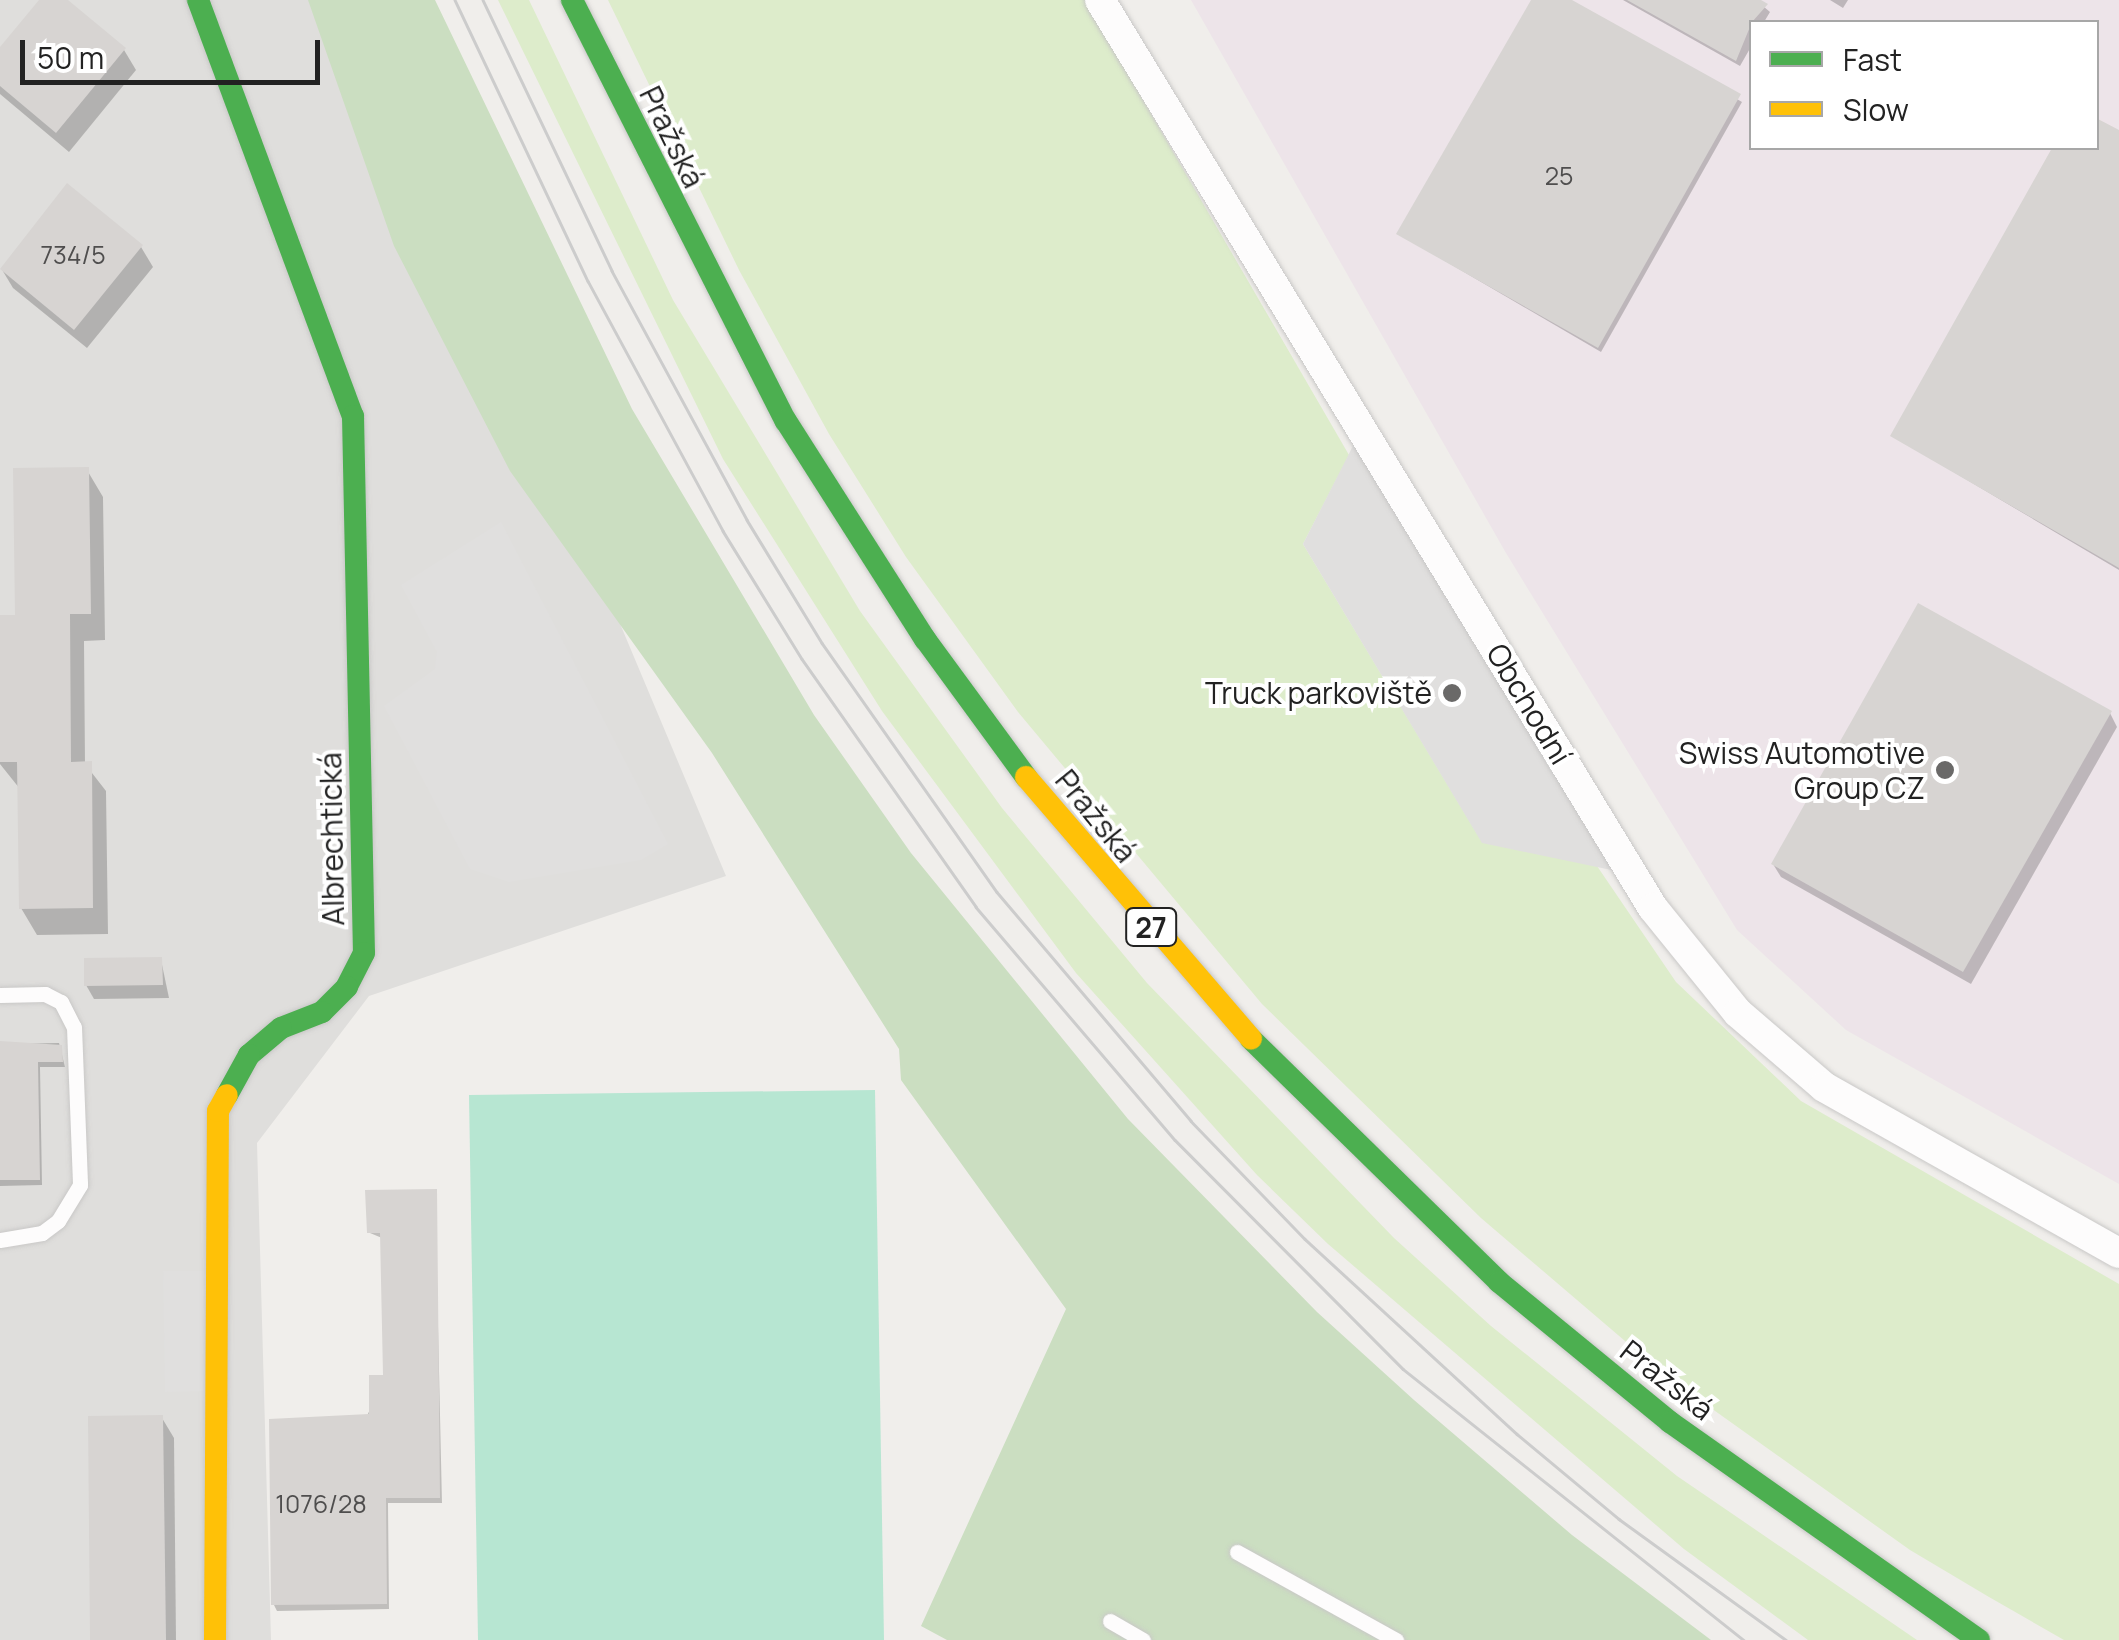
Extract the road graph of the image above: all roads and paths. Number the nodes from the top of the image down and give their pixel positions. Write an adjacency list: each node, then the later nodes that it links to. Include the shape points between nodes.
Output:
1 (198, 0): 9 (main road, Albrechtická, via 353,416 364,953 346,987 322,1012 280,1028 250,1055 218,1110)
2 (572, 0): 12 (main road, Pražská / 27, via 786,421 925,638 1016,766 1119,892 1245,1033 1499,1282 1670,1422)
3 (1100, 0): 6 (street, Obchodní, via 1654,908 1738,1013 1824,1087)
4 (0, 994): 5 (lane, via 45,994 61,1002 74,1027 80,1185 58,1221 42,1233)
5 (0, 1240)
6 (2119, 1253)
7 (1237, 1552): 11 (lane)
8 (1110, 1621): 10 (lane)
9 (215, 1640)
10 (1143, 1640)
11 (1396, 1640)
12 (1979, 1640)

